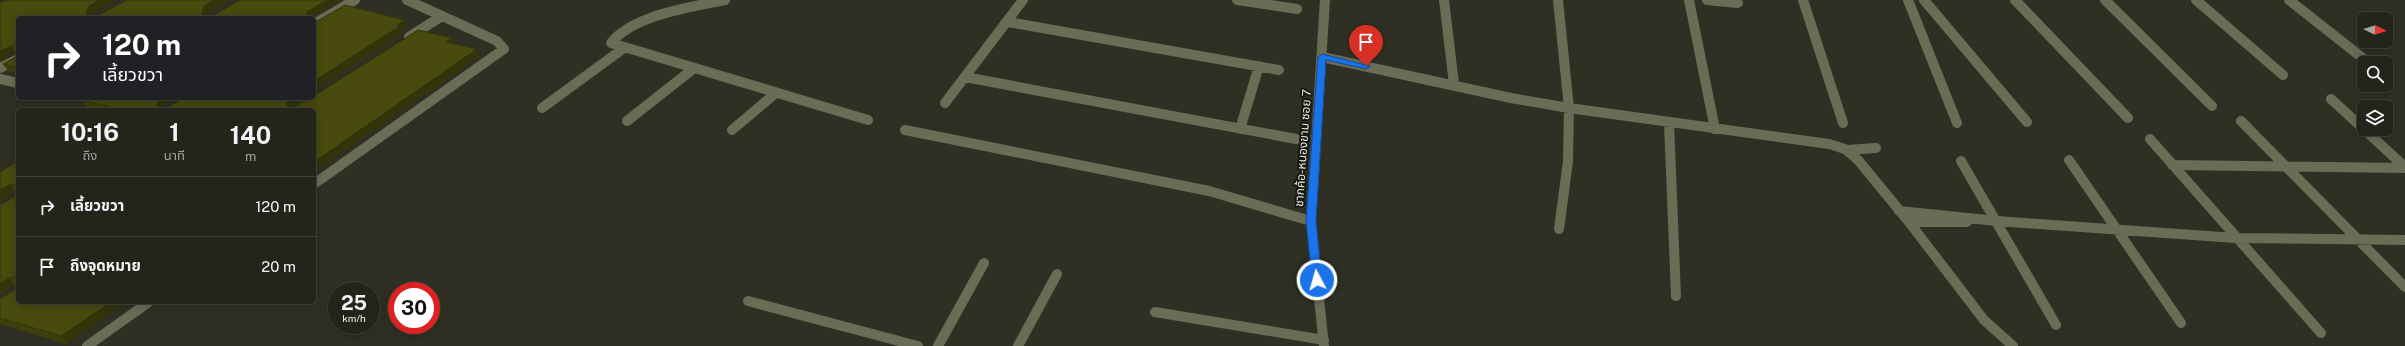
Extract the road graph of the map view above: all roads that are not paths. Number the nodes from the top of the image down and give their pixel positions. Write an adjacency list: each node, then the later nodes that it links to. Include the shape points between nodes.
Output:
1 (355, 0): 23 (street)
2 (407, 0): 21 (street)
3 (725, 0): 25 (street, via 660,15 633,27 612,40 613,45)
4 (1023, 0): 22 (street)
5 (1236, 0): 18 (street)
6 (1325, 0): 27 (street, ชากค้อ-หนองขาม ซอย 7)
7 (1444, 0): 37 (street)
8 (1558, 0): 43 (street)
9 (1689, 0): 53 (street)
10 (1707, 0): 19 (street)
11 (1803, 0): 50 (street)
12 (1908, 0): 51 (street)
13 (1924, 0): 48 (street)
14 (2015, 0): 44 (street)
15 (2105, 0): 41 (street)
16 (2196, 0): 33 (street)
17 (2289, 0): 26 (street)
18 (1255, 1): 20 (street)
19 (1738, 3)
20 (1297, 10)
21 (442, 16): 24 (street); 65 (street, via 497,41 504,49)
22 (1008, 22): 29 (street); 34 (street)
23 (316, 23)
24 (402, 41)
25 (624, 48): 31 (street); 42 (street)
26 (2360, 56)
27 (1322, 57): 37 (street); 67 (street, ชากค้อ-หนองขาม ซอย 7)
28 (16, 60): 30 (street)
29 (1260, 66): 32 (street); 52 (street)
30 (0, 68)
31 (693, 69): 38 (street); 47 (street)
32 (1279, 70)
33 (2283, 75)
34 (965, 77): 40 (street); 52 (street)
35 (0, 79): 36 (street)
36 (16, 82)
37 (1454, 84): 43 (street, via 1511,98)
38 (776, 93): 45 (street); 54 (street)
39 (2331, 99): 64 (street)
40 (945, 103)
41 (2212, 106)
42 (542, 108)
43 (1569, 108): 49 (street); 70 (street, via 1568,161)
44 (2128, 118)
45 (868, 120)
46 (2241, 120): 63 (street)
47 (627, 121)
48 (2028, 122)
49 (1669, 123): 53 (street); 78 (street)
50 (1843, 123)
51 (1957, 123)
52 (1240, 129): 56 (street)
53 (1715, 129): 59 (street, via 1829,144)
54 (732, 130)
55 (905, 130): 67 (street, via 1208,191)
56 (1296, 139)
57 (2150, 139): 62 (street)
58 (1876, 148): 59 (street)
59 (1847, 150): 66 (street)
60 (2069, 160): 71 (street)
61 (1961, 161): 68 (street)
62 (2172, 165): 63 (street); 72 (street)
63 (2287, 167): 64 (street); 73 (street)
64 (2405, 168)
65 (316, 183)
66 (1899, 211): 68 (street); 69 (street)
67 (1311, 221): 85 (street, ชากค้อ-หนองขาม ซอย 7)
68 (1997, 221): 69 (street, via 1937,224); 71 (street); 83 (street)
69 (1909, 222): 90 (street, via 1984,320)
70 (1559, 229)
71 (2115, 230): 72 (street); 82 (street)
72 (2235, 238): 73 (street); 84 (street)
73 (2358, 239): 74 (street); 77 (street)
74 (2405, 240)
75 (984, 264): 88 (street)
76 (1056, 274): 89 (street)
77 (2405, 287)
78 (1676, 296)
79 (748, 301): 87 (street)
80 (146, 304): 86 (street)
81 (1155, 312): 85 (street)
82 (2181, 323)
83 (2056, 325)
84 (2321, 333)
85 (1324, 343)
86 (87, 346)
87 (918, 346)
88 (938, 346)
89 (1018, 346)
90 (2013, 346)

